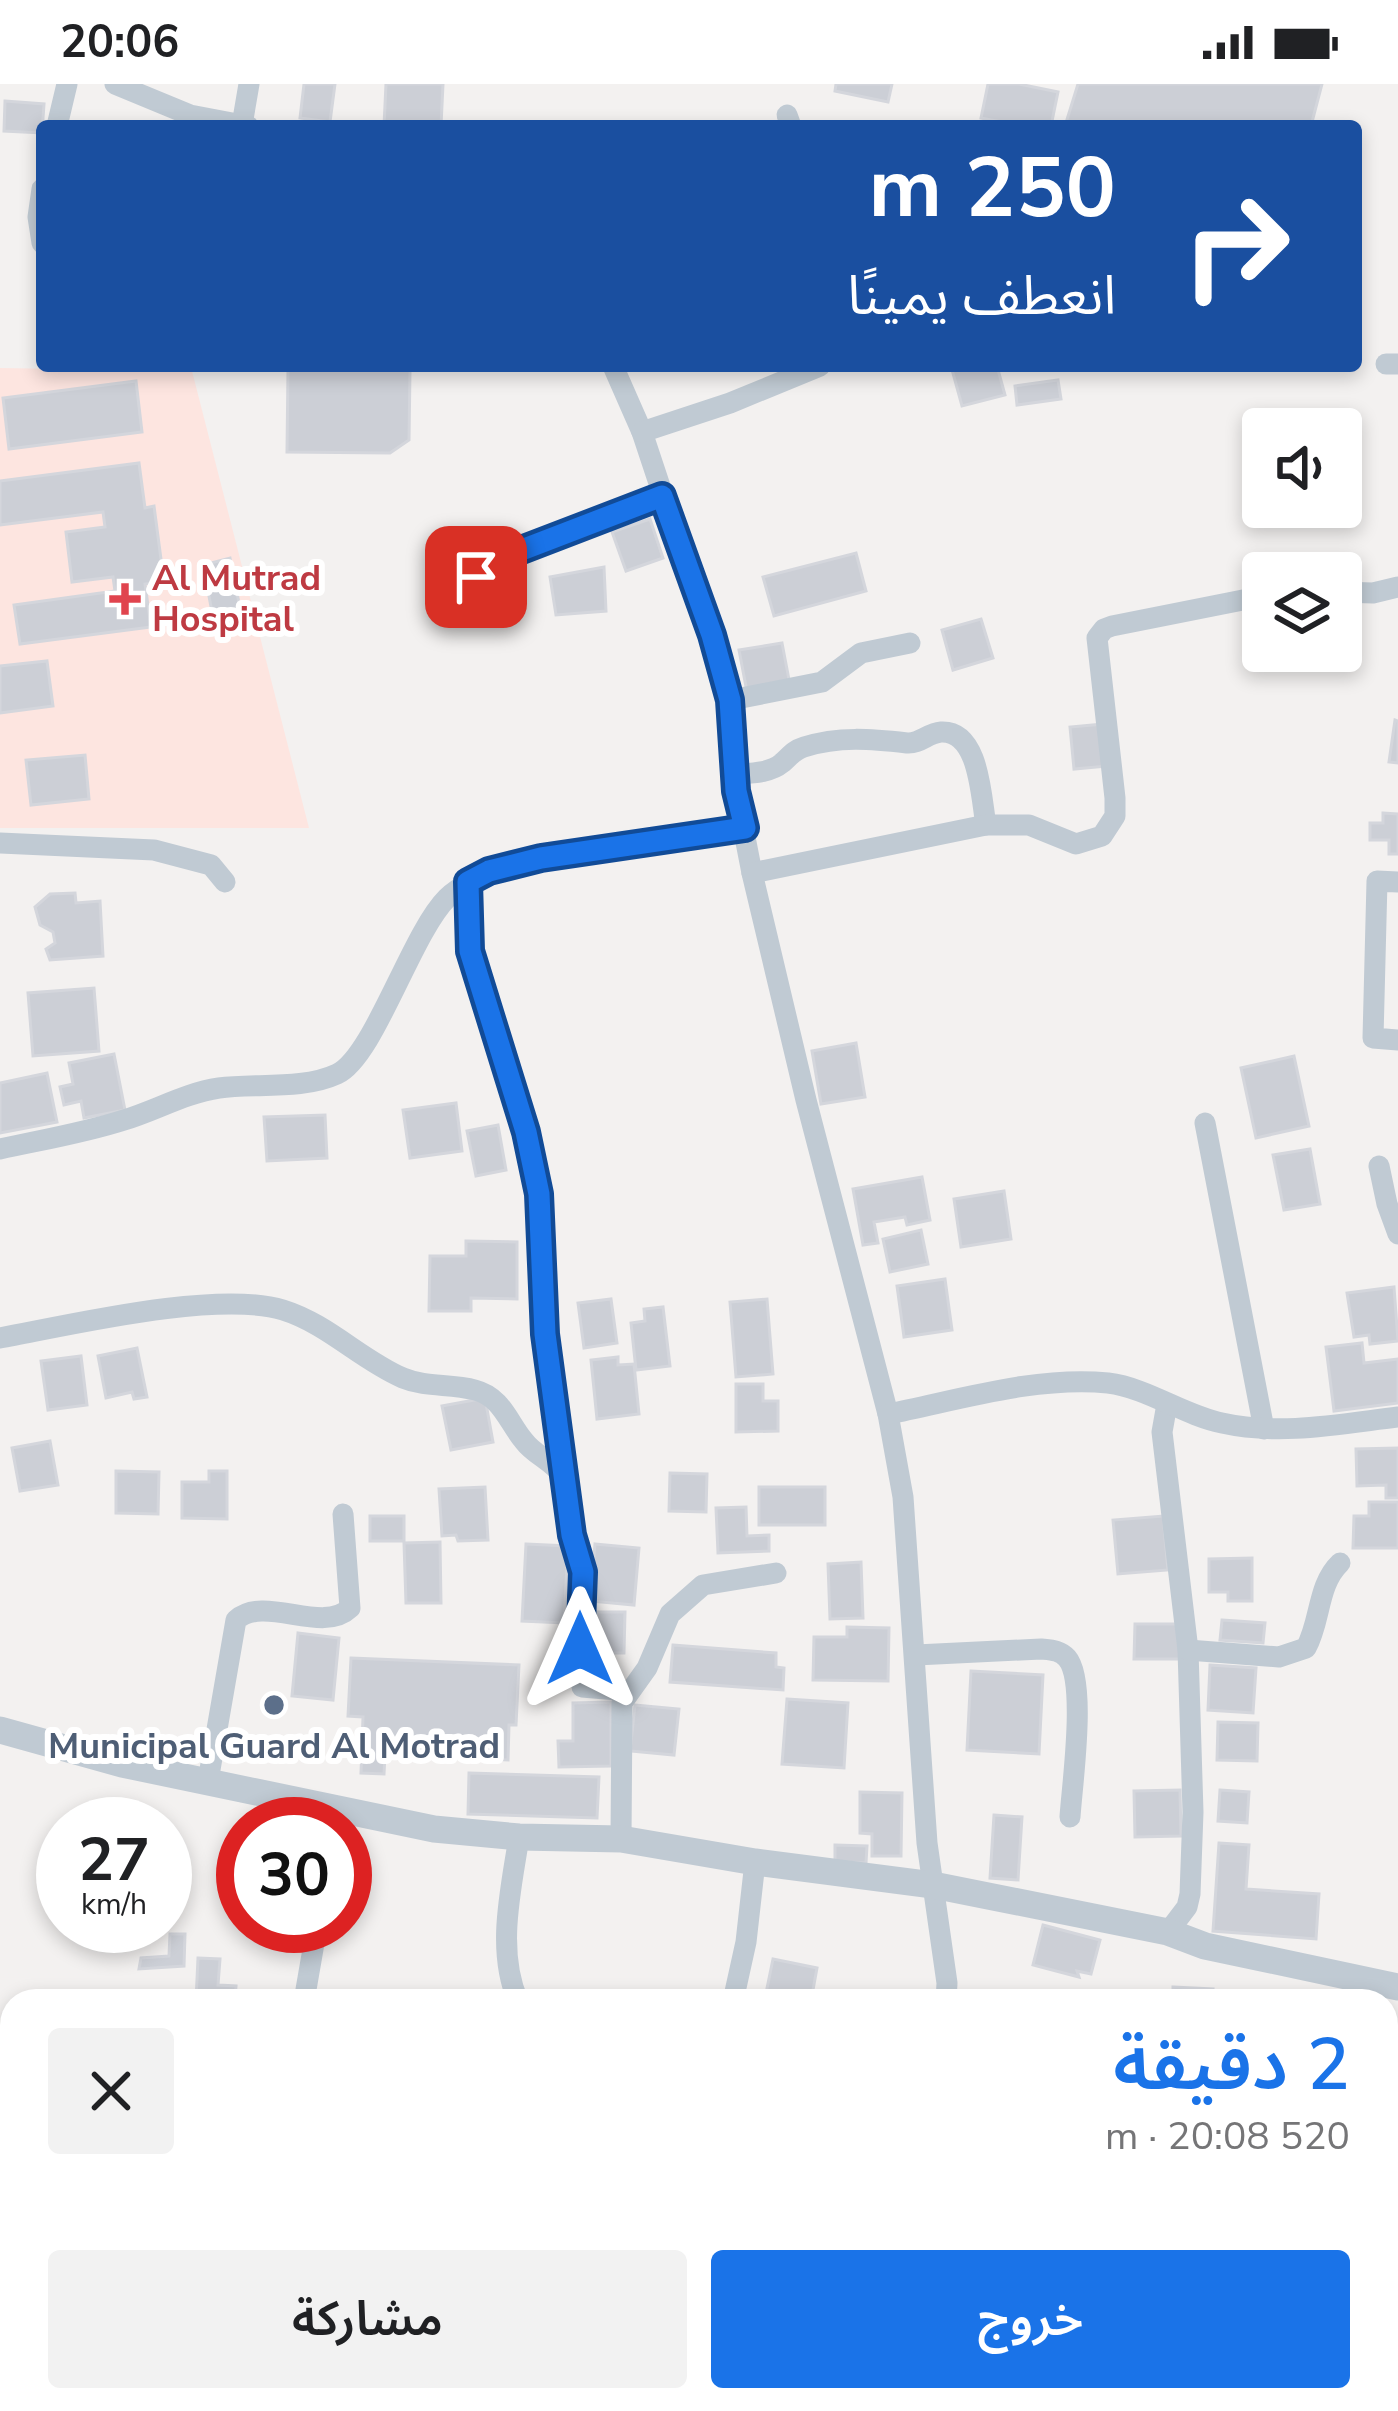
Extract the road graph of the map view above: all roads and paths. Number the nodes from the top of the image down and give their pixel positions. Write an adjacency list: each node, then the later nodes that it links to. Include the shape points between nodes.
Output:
1 (68, 84): 4 (street)
2 (115, 84): 5 (street)
3 (249, 84): 6 (street)
4 (59, 120)
5 (215, 120)
6 (246, 120)
7 (616, 372): 9 (street)
8 (805, 372): 9 (street)
9 (642, 432): 10 (street)
10 (662, 496): 12 (street, via 485,564); 16 (street)
11 (1398, 587): 13 (street)
12 (477, 589)
13 (1362, 592)
14 (1242, 600): 18 (street, via 1112,626 1097,638 1115,799 1102,836 1076,844 1029,825)
15 (910, 644): 16 (street, via 861,653 822,682)
16 (730, 700): 17 (street)
17 (737, 774): 18 (street, via 773,769 798,749 823,743 914,743 953,734 973,759); 19 (street)
18 (986, 825): 21 (street)
19 (745, 828): 21 (street); 22 (street, via 541,858)
20 (0, 843): 24 (street, via 154,850 212,866)
21 (752, 873): 32 (street)
22 (468, 882): 27 (street, via 435,912 357,1056 335,1075 182,1096 126,1120); 35 (street, via 470,951 539,1194 545,1334)
23 (1398, 882): 25 (street, via 1377,881 1373,1038)
24 (225, 883)
25 (1398, 1040)
26 (1205, 1123): 34 (street)
27 (0, 1149)
28 (1379, 1166): 29 (street)
29 (1398, 1234)
30 (0, 1338): 35 (street, via 210,1304 284,1310 405,1379 493,1396 523,1441)
31 (1167, 1404): 32 (street, via 1126,1386 1074,1382); 34 (street); 39 (street, via 1163,1450)
32 (888, 1414): 40 (street)
33 (1398, 1418): 34 (street)
34 (1264, 1430)
35 (565, 1478): 41 (street, via 583,1572 582,1687)
36 (343, 1514): 43 (street, via 350,1608 336,1616 253,1611 236,1620)
37 (1340, 1563): 39 (street, via 1327,1579 1306,1648 1279,1657)
38 (776, 1573): 41 (street, via 703,1586 670,1614)
39 (1188, 1650): 51 (street, via 1190,1894)
40 (916, 1655): 45 (street, via 1041,1649 1067,1658 1076,1698); 50 (street)
41 (629, 1690): 48 (street, via 622,1703)
42 (0, 1730): 43 (street)
43 (208, 1780): 44 (street)
44 (270, 1797)
45 (1070, 1817)
46 (372, 1820): 47 (street)
47 (519, 1837): 48 (street); 54 (street, via 507,1936)
48 (621, 1839): 49 (street)
49 (755, 1862): 50 (street); 55 (street)
50 (933, 1885): 51 (street); 56 (street)
51 (1168, 1932): 57 (street)
52 (312, 1953): 53 (street)
53 (306, 1989)
54 (513, 1989)
55 (736, 1989)
56 (947, 1989)
57 (1379, 1989)

